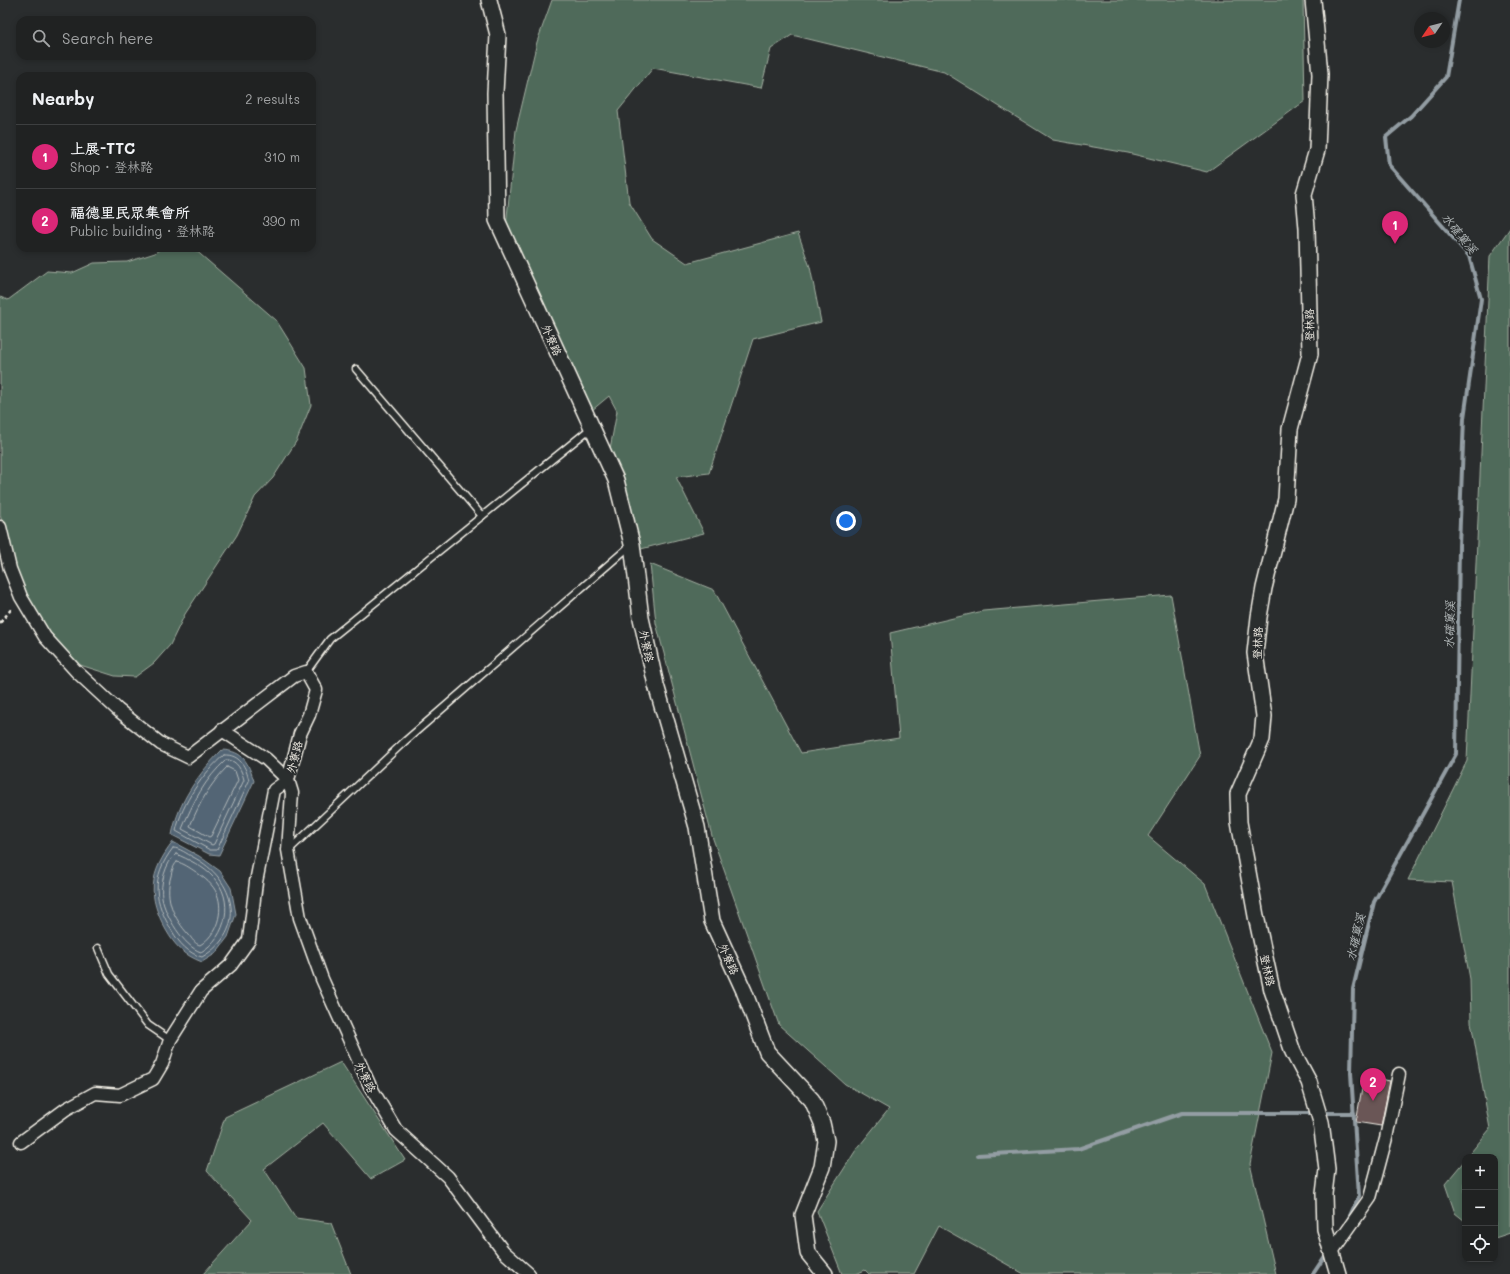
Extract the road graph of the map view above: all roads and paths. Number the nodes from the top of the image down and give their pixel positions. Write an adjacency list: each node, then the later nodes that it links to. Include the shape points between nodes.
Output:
1 (489, 0): 4 (street, 外寮路, via 498,35 495,93 497,220)
2 (1313, 0): 18 (street, 登林路, via 1320,74 1317,150 1304,194 1310,354 1290,429 1286,498 1259,617 1255,653 1264,716 1262,739 1238,794 1239,822 1272,990 1293,1052 1309,1082 1321,1122 1327,1169 1324,1194 1325,1229)
3 (356, 369): 5 (lane)
4 (592, 427): 5 (lane); 7 (street, 外寮路, via 616,480)
5 (482, 516): 10 (lane, via 330,639)
6 (0, 527): 8 (street)
7 (632, 544): 13 (lane, via 404,742); 20 (street, 外寮路, via 641,618 656,685 697,827 712,921 768,1052 812,1100 822,1123 826,1141 822,1167 804,1214 808,1253)
8 (20, 597): 9 (path); 11 (street, via 45,637 76,670 118,710 161,744 188,758)
9 (0, 623)
10 (306, 672): 11 (street, via 294,676); 12 (street, 外寮路, via 316,690 300,734)
11 (222, 730): 12 (street, via 266,759)
12 (288, 780): 13 (street, 外寮路, via 292,793); 15 (street, via 274,790 256,882 249,940 230,965 201,991)
13 (288, 850): 19 (street, 外寮路, via 303,925 322,980 370,1086 396,1130 448,1177 503,1251)
14 (98, 948): 15 (lane, via 110,974 148,1025)
15 (170, 1040): 17 (street, via 162,1064 153,1079 120,1094 95,1093)
16 (1399, 1074): 18 (street, via 1370,1198)
17 (21, 1142)
18 (1331, 1253): 21 (street, 登林路)
19 (529, 1274)
20 (825, 1274)
21 (1338, 1274)

